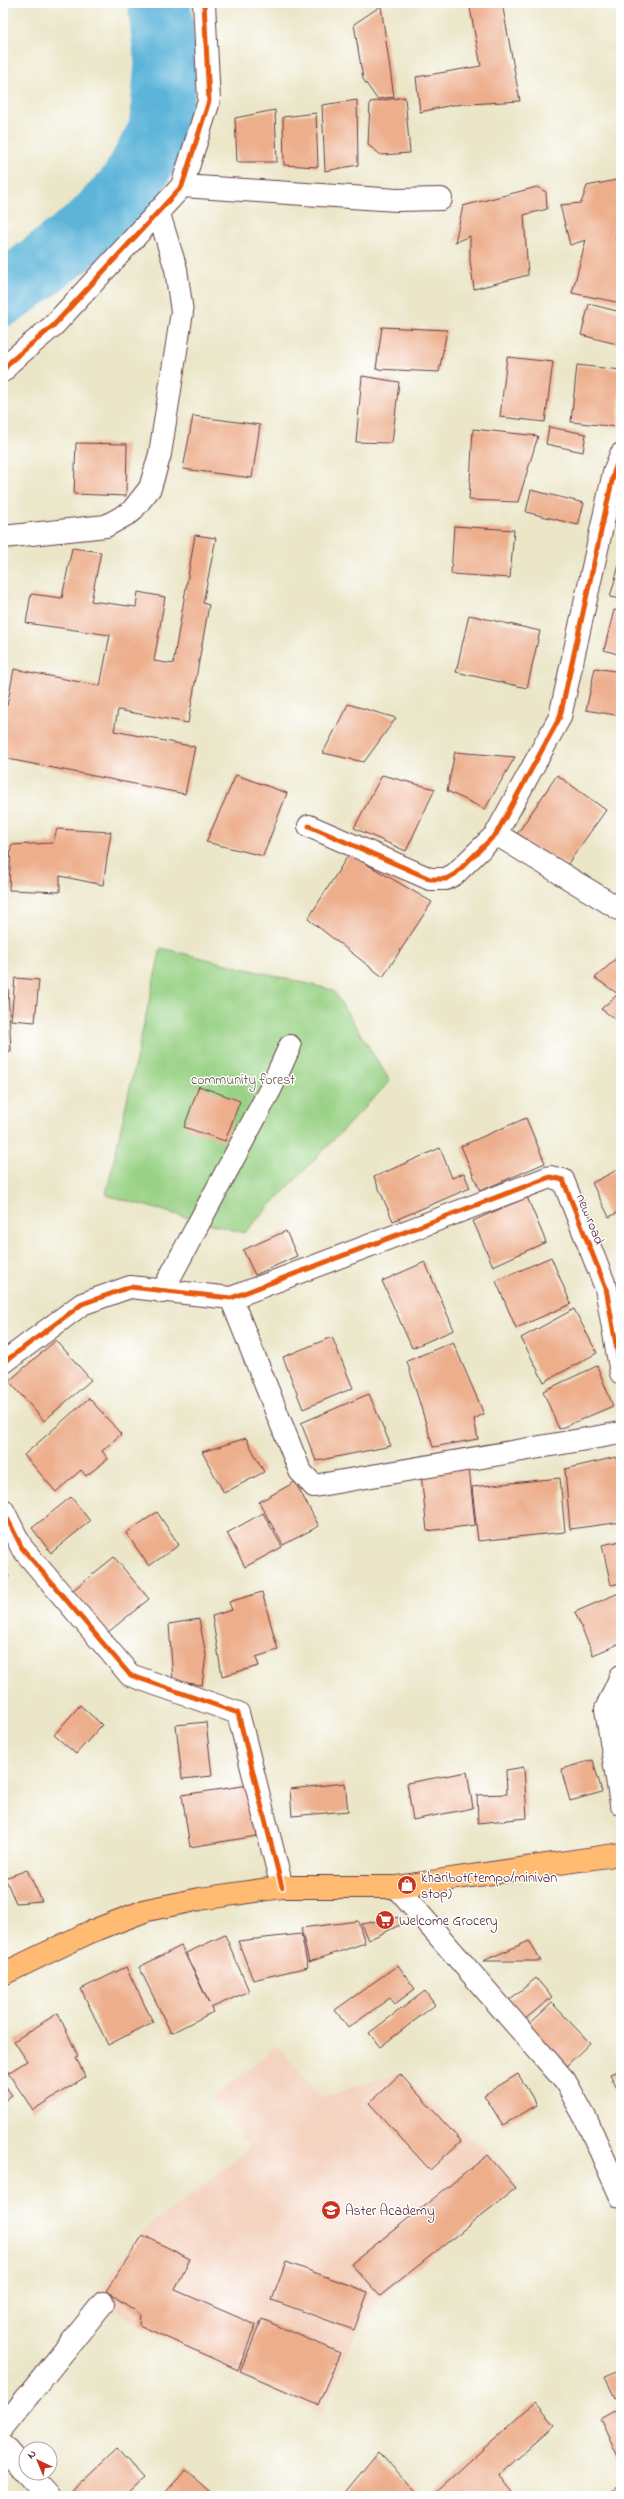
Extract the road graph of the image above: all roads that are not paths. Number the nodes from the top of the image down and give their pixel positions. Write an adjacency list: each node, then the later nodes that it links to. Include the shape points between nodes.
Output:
1 (204, 3): 2 (street, via 208,101)
2 (182, 186): 3 (street, via 397,200); 4 (street)
3 (441, 199)
4 (158, 211): 5 (street, via 53,326 10,362); 7 (street, via 176,269 182,312 160,454 150,488 131,512 106,526)
5 (3, 372)
6 (621, 454): 9 (street, via 614,472 560,717)
7 (3, 537)
8 (309, 826): 9 (street, via 430,879 446,879 455,874)
9 (496, 834): 10 (street)
10 (621, 910)
11 (290, 1046): 13 (street, via 271,1088)
12 (613, 1286): 14 (street, new road, via 563,1180 550,1177); 16 (street, new road)
13 (162, 1292): 14 (street); 15 (street, via 130,1287 82,1304)
14 (232, 1298): 17 (street, via 300,1472 314,1486)
15 (3, 1363)
16 (621, 1373)
17 (621, 1433)
18 (3, 1510): 22 (street, via 22,1548 130,1675 238,1713)
19 (621, 1676): 20 (street, via 606,1709)
20 (621, 1804)
21 (621, 1854): 23 (main road)
22 (282, 1887): 23 (main road); 24 (main road, via 200,1898 147,1910 90,1932)
23 (396, 1887): 25 (street, via 565,2081 586,2119)
24 (3, 1974)
25 (621, 2196)
26 (103, 2303): 27 (street)
27 (3, 2427)
28 (3, 2446): 29 (street)
29 (18, 2462)
30 (35, 2481): 31 (street)
31 (48, 2496)

